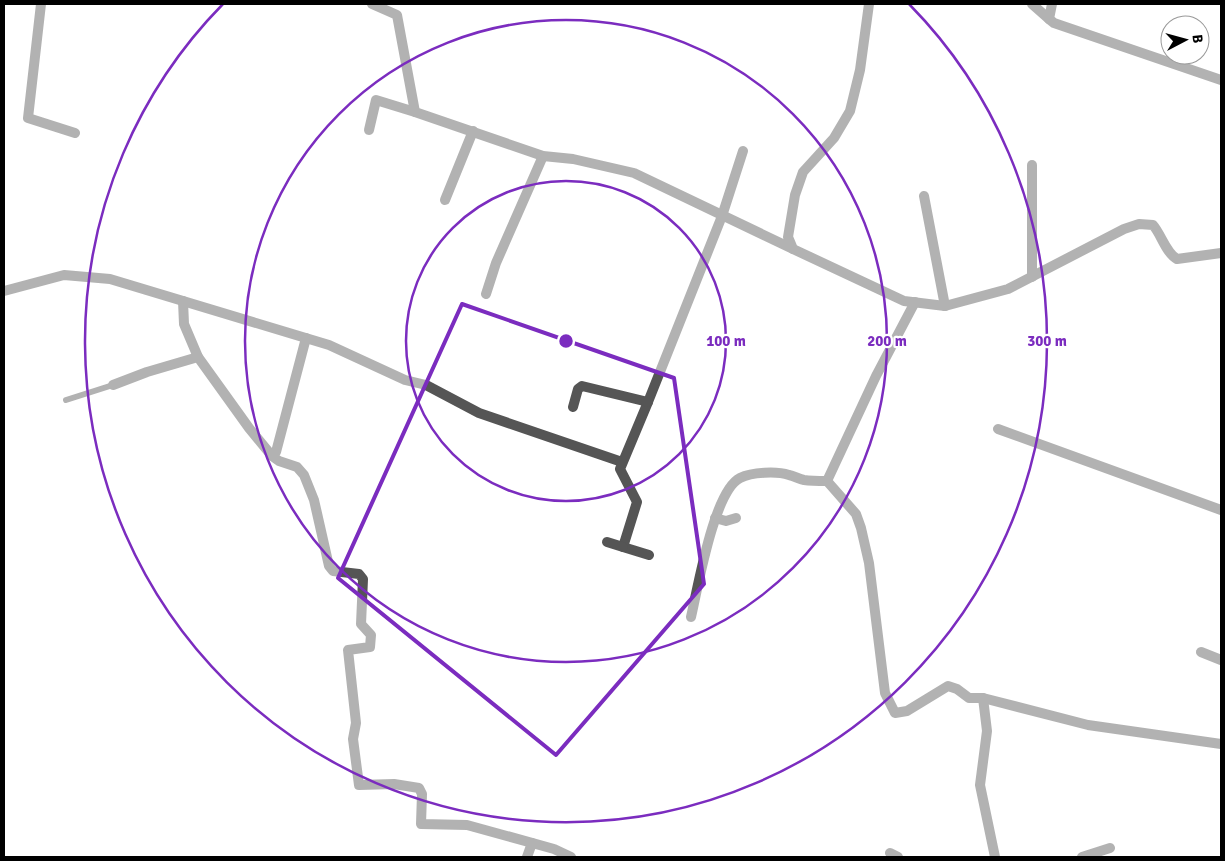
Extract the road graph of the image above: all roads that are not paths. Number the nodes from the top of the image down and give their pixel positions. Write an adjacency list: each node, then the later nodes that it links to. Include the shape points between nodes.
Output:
1 (41, 4): 11 (street, via 28,118)
2 (372, 4): 8 (street, via 397,15)
3 (868, 4): 18 (street, via 860,70 850,111 834,138 803,172 795,195 788,237)
4 (1032, 4): 6 (street)
5 (1052, 4): 6 (street)
6 (1048, 19): 7 (street, via 1070,30)
7 (1221, 80)
8 (415, 112): 9 (street, via 376,100); 10 (street)
9 (369, 130)
10 (473, 131): 13 (street); 16 (street)
11 (75, 133)
12 (744, 151): 17 (street)
13 (543, 156): 17 (street, via 573,159 634,173); 22 (street, via 496,263)
14 (1032, 166): 20 (street)
15 (924, 196): 25 (street)
16 (445, 200)
17 (722, 216): 18 (street); 30 (street)
18 (793, 249): 24 (street, via 904,301)
19 (1221, 253): 20 (street, via 1177,259 1172,256 1154,224 1139,224)
20 (1032, 276): 25 (street, via 1008,289)
21 (4, 291): 23 (street, via 64,275 110,279)
22 (486, 294)
23 (183, 301): 26 (street); 27 (street, via 184,324)
24 (915, 302): 25 (street); 35 (street)
25 (945, 306)
26 (306, 338): 33 (street); 34 (street, via 329,345 404,380 426,385 479,412)
27 (198, 356): 28 (street); 47 (street, via 272,456 297,467 304,475 314,500 329,566 333,571 359,574 363,579 361,624 370,635 370,647 348,650 356,723 353,739 360,785 394,784 419,788 422,794 420,824 467,825)
28 (113, 385): 29 (lane)
29 (66, 400)
30 (648, 402): 31 (street, via 582,386); 34 (street)
31 (573, 406)
32 (998, 429): 36 (street)
33 (276, 452)
34 (622, 462): 40 (street, via 621,474 637,502)
35 (827, 481): 37 (street, via 803,480 777,473 740,478 726,492); 45 (street, via 856,514 861,528 869,563 885,693 895,713 908,711 948,686 969,698)
36 (1221, 510)
37 (716, 518): 38 (street, via 726,521); 42 (street)
38 (736, 518)
39 (607, 542): 40 (street)
40 (623, 546): 41 (street)
41 (649, 555)
42 (691, 617)
43 (1201, 652): 44 (street)
44 (1221, 660)
45 (983, 698): 46 (street, via 1088,725); 51 (street, via 987,731 980,785)
46 (1221, 744)
47 (532, 843): 49 (street); 50 (street)
48 (1110, 848): 52 (street)
49 (527, 857)
50 (571, 857)
51 (995, 857)
52 (1082, 857)

